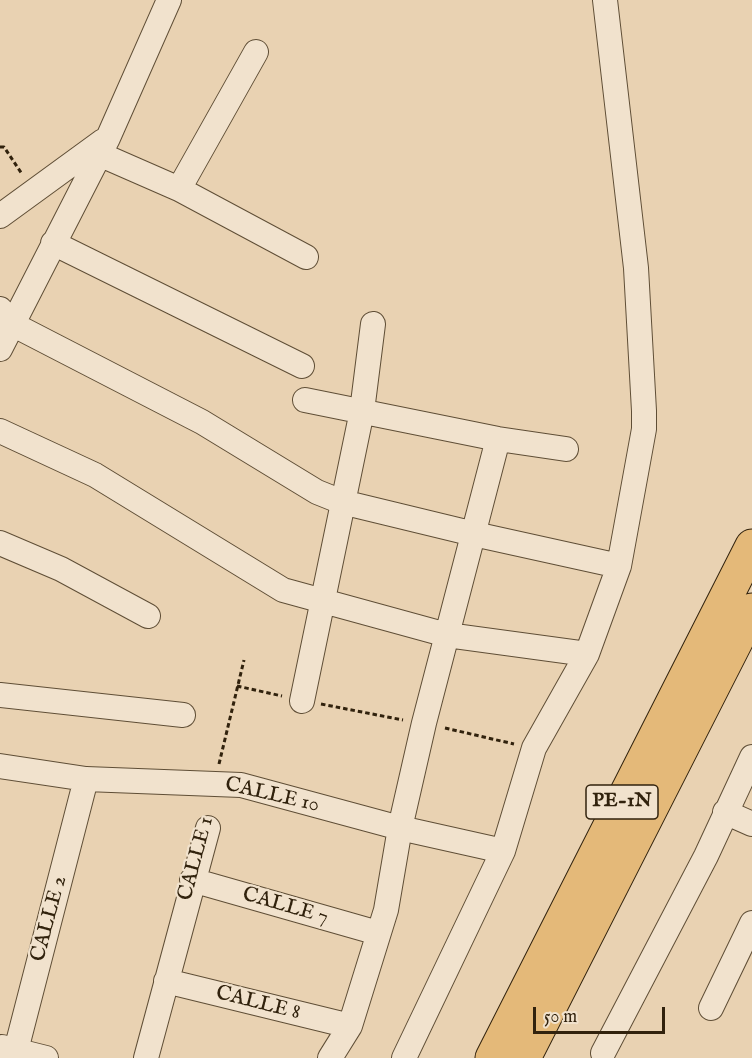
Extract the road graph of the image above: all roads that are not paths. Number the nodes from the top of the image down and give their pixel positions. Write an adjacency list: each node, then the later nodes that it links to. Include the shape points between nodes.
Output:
1 (170, 0): 4 (street)
2 (605, 0): 22 (street, via 636,268 644,411)
3 (256, 52): 5 (street)
4 (103, 146): 5 (street); 6 (street); 7 (street)
5 (179, 189): 8 (street)
6 (0, 216)
7 (53, 243): 9 (street); 12 (street)
8 (306, 257)
9 (7, 317): 11 (street); 18 (street, via 202,422 317,492)
10 (374, 324): 14 (street)
11 (0, 349)
12 (302, 366)
13 (305, 399): 14 (street)
14 (362, 411): 16 (street); 18 (street)
15 (0, 431): 23 (street, via 95,475 283,590)
16 (498, 439): 17 (street); 19 (street)
17 (566, 449)
18 (342, 502): 19 (street); 23 (street)
19 (474, 534): 22 (street); 26 (street)
20 (0, 543): 25 (street, via 61,569)
21 (752, 546): 51 (highway, PE-1N)
22 (619, 566): 27 (street)
23 (321, 601): 26 (street); 29 (street)
24 (752, 610): 52 (highway, PE-1N)
25 (148, 616)
26 (447, 635): 27 (street); 37 (street)
27 (587, 654): 38 (street, via 534,748)
28 (0, 695): 30 (street)
29 (302, 701)
30 (183, 715)
31 (752, 757): 34 (street)
32 (0, 766): 33 (street, CALLE 10)
33 (86, 779): 37 (street, CALLE 10, via 242,785); 45 (street, CALLE 2)
34 (725, 812): 35 (street); 46 (street)
35 (752, 824)
36 (208, 828): 39 (street, CALLE 1)
37 (400, 828): 38 (street, CALLE 10); 41 (street, via 386,910)
38 (503, 851): 50 (street)
39 (192, 880): 41 (street, CALLE 7); 42 (street, CALLE 1)
40 (752, 923): 43 (street)
41 (378, 933): 44 (street)
42 (166, 981): 44 (street, CALLE 8); 48 (street, CALLE 1)
43 (711, 1008)
44 (350, 1026): 49 (street)
45 (10, 1052): 47 (street)
46 (603, 1053)
47 (46, 1058)
48 (146, 1058)
49 (330, 1058)
50 (404, 1058)
51 (492, 1058)
52 (524, 1058)

